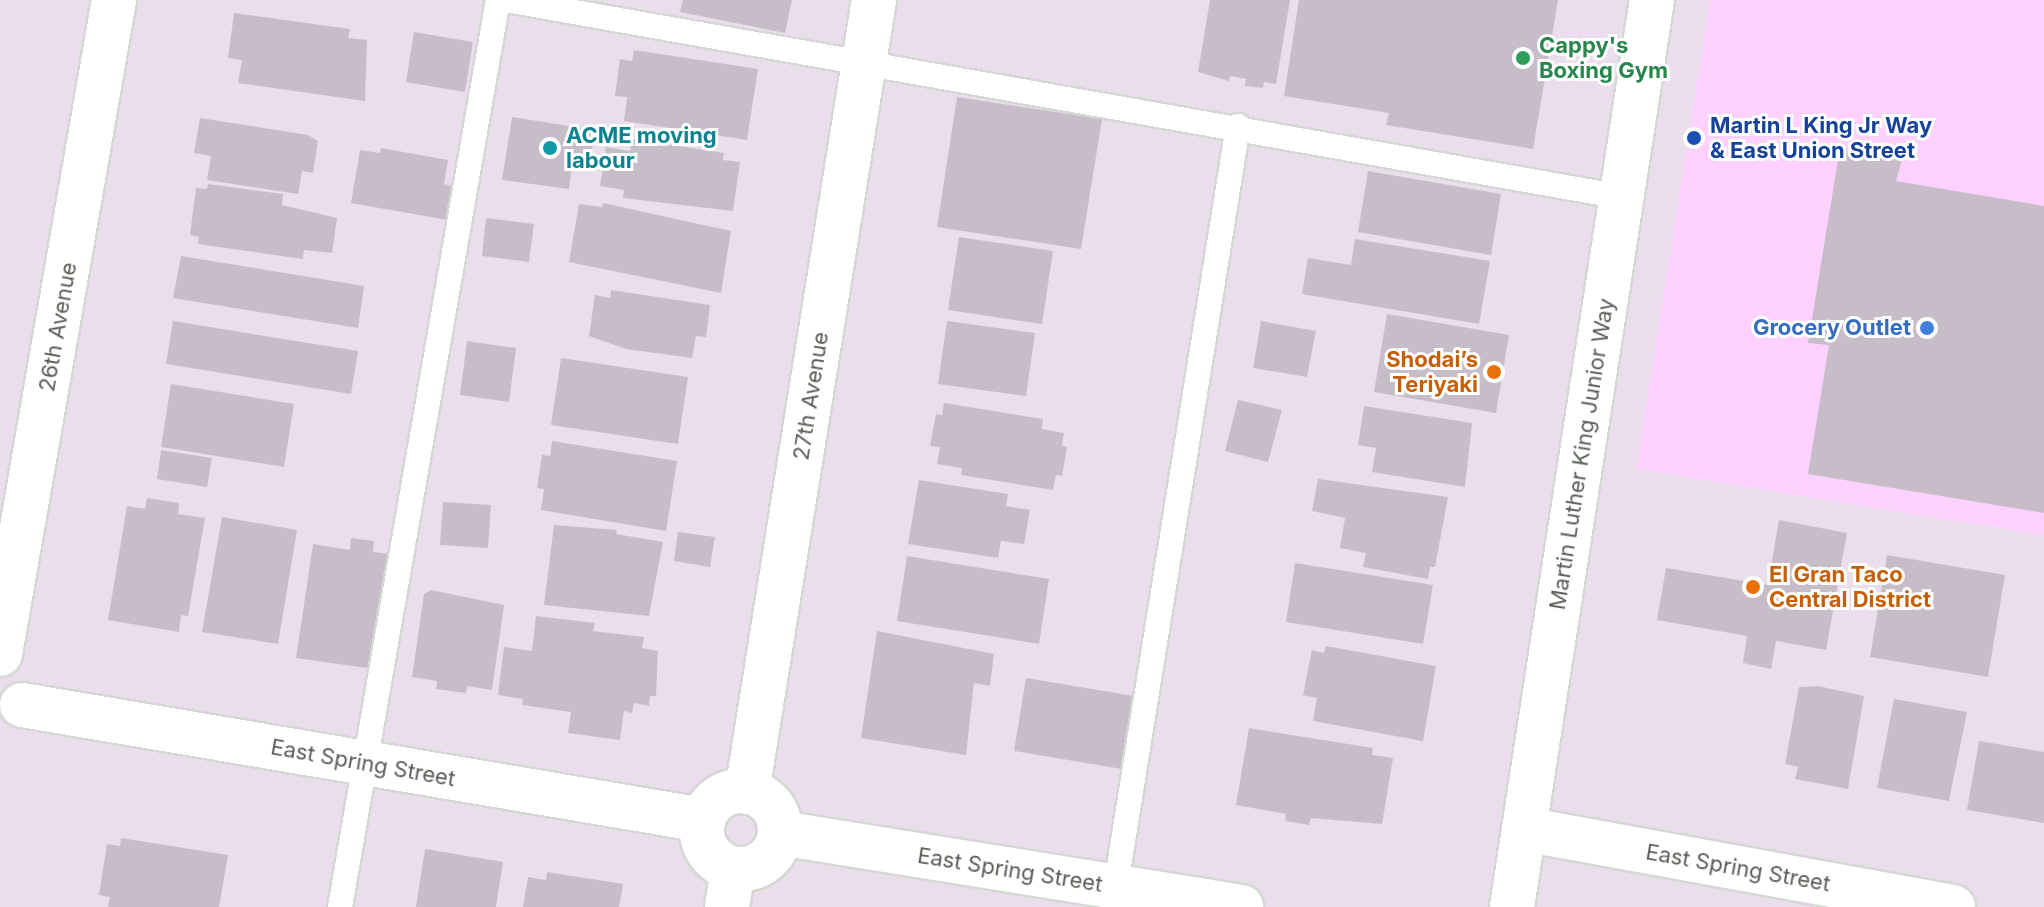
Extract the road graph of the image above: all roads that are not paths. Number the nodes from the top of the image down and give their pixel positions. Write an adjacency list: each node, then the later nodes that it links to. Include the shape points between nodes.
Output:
1 (114, 0): 9 (street, 26th Avenue)
2 (498, 0): 11 (lane)
3 (506, 0): 6 (lane)
4 (874, 0): 6 (street, 27th Avenue)
5 (1652, 0): 8 (street, Martin Luther King Junior Way)
6 (864, 62): 7 (lane); 12 (street, 27th Avenue)
7 (1238, 126): 8 (lane); 17 (lane)
8 (1622, 197): 14 (street, Martin Luther King Junior Way)
9 (0, 654)
10 (7, 703): 11 (street, East Spring Street)
11 (363, 763): 13 (street, East Spring Street); 18 (lane)
12 (747, 792): 13 (street, via 718,798); 15 (street, via 773,806)
13 (703, 820): 16 (street, via 709,853)
14 (1524, 829): 20 (street, Martin Luther King Junior Way); 21 (street, East Spring Street)
15 (780, 833): 16 (street, via 765,862); 17 (street, East Spring Street)
16 (730, 888)
17 (1114, 897): 19 (street, East Spring Street)
18 (340, 907)
19 (1241, 907)
20 (1512, 907)
21 (1953, 907)

